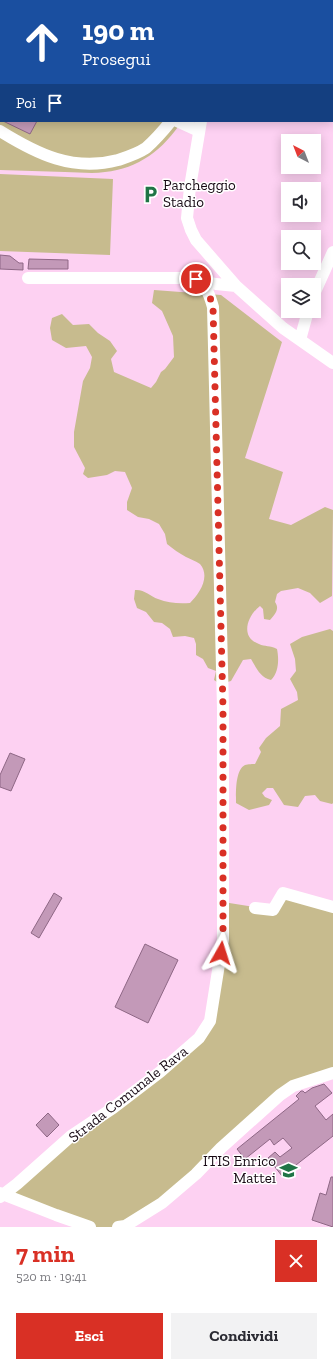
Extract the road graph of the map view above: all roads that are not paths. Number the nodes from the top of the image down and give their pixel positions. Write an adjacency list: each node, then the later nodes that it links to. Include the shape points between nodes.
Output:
1 (170, 122): 4 (street, via 155,140 132,156 104,163 80,164 52,157)
2 (182, 122): 3 (street)
3 (200, 126): 8 (street, via 187,218 196,240)
4 (0, 130)
5 (333, 252): 7 (street)
6 (28, 278): 9 (street, via 188,278)
7 (321, 279)
8 (236, 286): 9 (street); 11 (street)
9 (214, 288): 16 (street, Strada Comunale Rava, via 223,708 223,939 210,1021 199,1038 160,1072 71,1136)
10 (306, 318): 11 (street)
11 (300, 340): 12 (street)
12 (333, 363)
13 (333, 907): 14 (street, via 283,893 273,910)
14 (255, 908)
15 (333, 1074): 18 (street, via 293,1086 284,1092 162,1202 125,1226)
16 (1, 1195): 17 (street)
17 (90, 1227)
18 (118, 1227)

